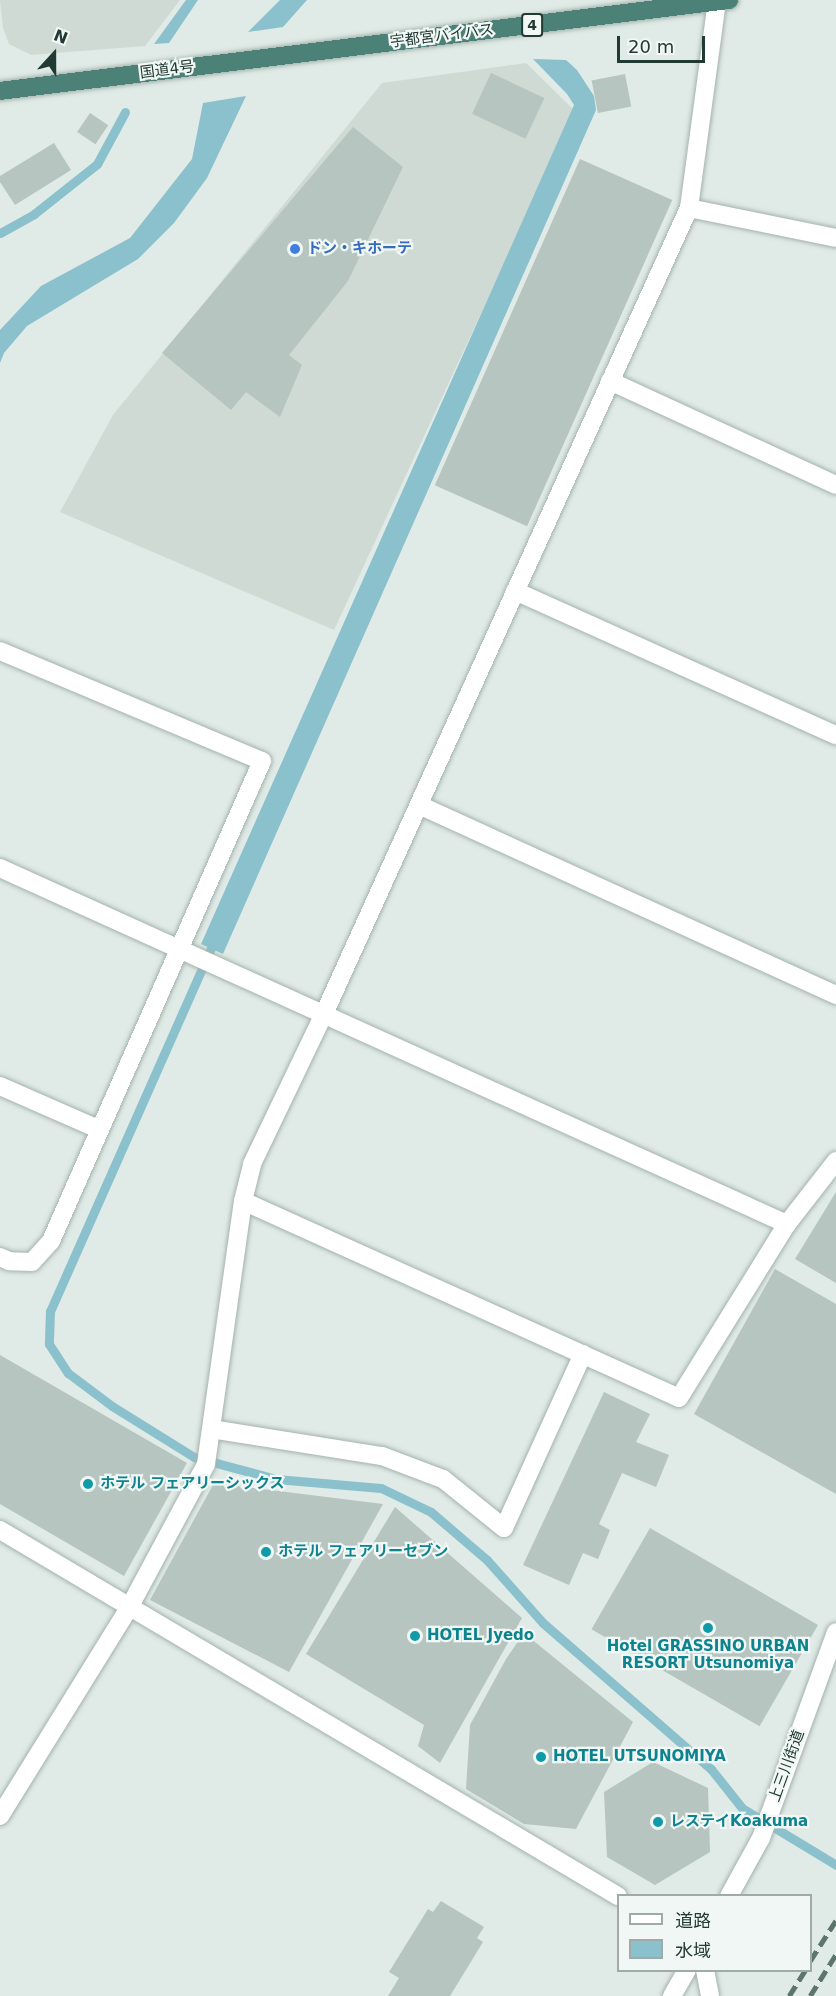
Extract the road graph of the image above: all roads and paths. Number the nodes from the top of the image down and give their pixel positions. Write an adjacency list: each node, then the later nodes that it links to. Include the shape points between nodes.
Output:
1 (723, 1): 2 (highway, 宇都宮バイパス / 4); 4 (street)
2 (334, 50): 3 (highway, 国道4号 / 4)
3 (0, 91)
4 (689, 208): 5 (street); 6 (street)
5 (836, 238)
6 (610, 381): 7 (street); 8 (street)
7 (836, 485)
8 (515, 591): 10 (street); 11 (street)
9 (0, 651): 13 (street, via 262,761)
10 (836, 735)
11 (419, 805): 14 (street); 15 (street)
12 (0, 868): 13 (street)
13 (180, 949): 15 (street); 17 (street)
14 (836, 995)
15 (324, 1014): 19 (street, via 252,1164); 20 (street)
16 (0, 1086): 17 (street)
17 (100, 1130): 21 (street, via 51,1241 32,1262)
18 (836, 1161): 20 (street)
19 (243, 1201): 22 (street); 23 (street)
20 (787, 1224): 22 (street, via 680,1398)
21 (0, 1257)
22 (583, 1354): 23 (street, via 504,1528 443,1479 382,1456)
23 (211, 1429): 25 (street, via 206,1464)
24 (0, 1530): 25 (street)
25 (130, 1606): 27 (street); 29 (street)
26 (836, 1632): 28 (street, 上三川街道, via 761,1838)
27 (0, 1816)
28 (730, 1894)
29 (617, 1895)
30 (686, 1972): 32 (street)
31 (705, 1972): 33 (street)
32 (672, 1996)
33 (710, 1996)

